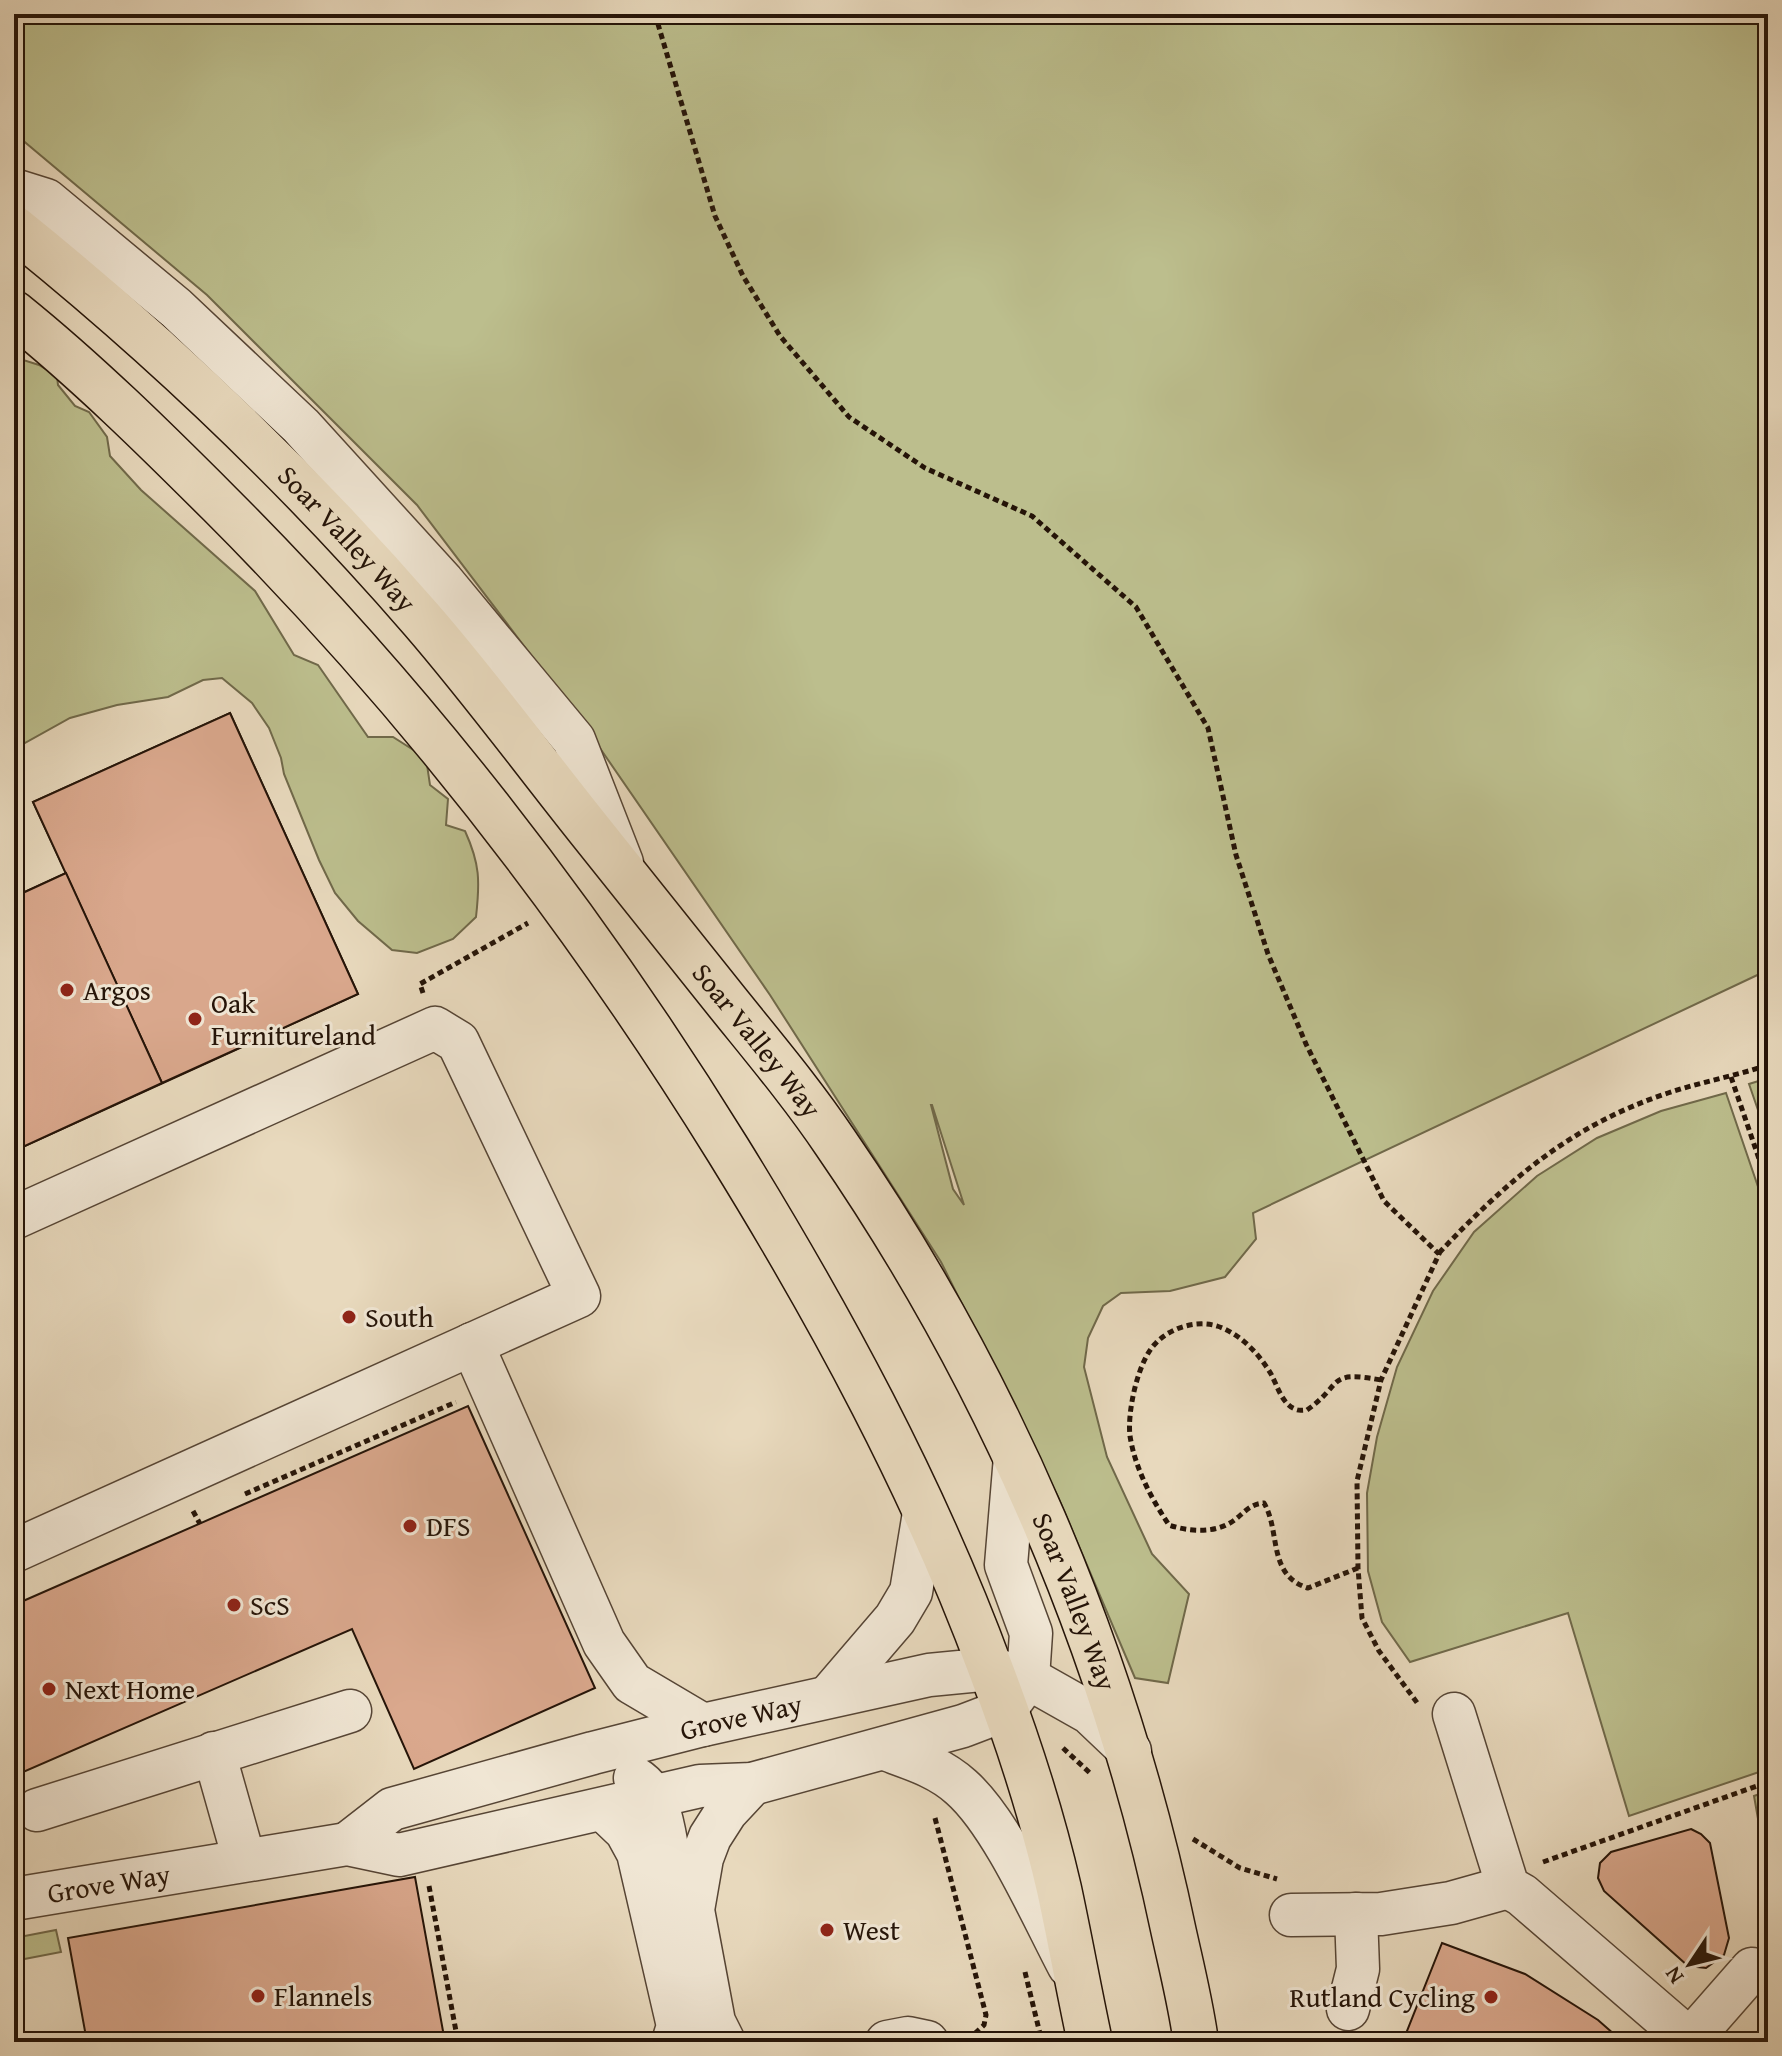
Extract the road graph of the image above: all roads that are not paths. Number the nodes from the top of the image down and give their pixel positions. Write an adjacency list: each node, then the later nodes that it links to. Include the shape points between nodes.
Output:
1 (14, 190): 4 (street, via 46,200 176,308 301,426 443,582 574,740)
2 (14, 228): 4 (highway, Soar Valley Way, via 195,384 289,475 425,623)
3 (14, 313): 8 (highway, via 145,428 319,605 505,826 645,1022 745,1178 821,1307)
4 (629, 879): 7 (highway, Soar Valley Way, via 834,1140 938,1305)
5 (14, 1218): 6 (street, via 435,1028 458,1042 579,1296)
6 (472, 1344): 9 (street); 14 (street, via 604,1643 632,1683)
7 (1015, 1457): 10 (street, via 1006,1565 1031,1633); 16 (highway, Soar Valley Way, via 1092,1638)
8 (924, 1513): 10 (highway); 11 (street, via 911,1592 895,1619)
9 (14, 1551)
10 (1008, 1686): 11 (street, Grove Way, via 929,1675); 15 (street, Grove Way, via 963,1726); 16 (street, via 1090,1713); 31 (highway)
11 (829, 1696): 14 (street, Grove Way)
12 (350, 1711): 17 (street)
13 (1438, 1714): 25 (street)
14 (703, 1725): 18 (street, Grove Way)
15 (885, 1749): 19 (street, Grove Way); 31 (street, via 932,1766 953,1793 979,1804)
16 (1130, 1751): 33 (highway, Soar Valley Way)
17 (214, 1753): 21 (street); 24 (street)
18 (593, 1753): 20 (street, via 643,1783); 23 (street, Grove Way, via 392,1809)
19 (752, 1784): 20 (street, Grove Way, via 700,1786); 27 (street, via 710,1837)
20 (655, 1797): 22 (street, Grove Way); 27 (street, via 676,1883)
21 (37, 1810)
22 (604, 1810): 23 (street, Grove Way, via 399,1855); 35 (street, via 626,1831 638,1853 678,2026)
23 (347, 1844): 24 (street, Grove Way)
24 (244, 1859): 26 (street, Grove Way)
25 (1504, 1877): 28 (street, via 1451,1903); 34 (street)
26 (14, 1899)
27 (693, 1910): 36 (street, via 714,2022)
28 (1356, 1914): 29 (street); 32 (street, via 1358,1969)
29 (1291, 1915)
30 (1752, 1969): 34 (street)
31 (1076, 1977): 39 (highway)
32 (1348, 2009)
33 (1199, 2036)
34 (1689, 2041)
35 (673, 2042)
36 (724, 2042)
37 (887, 2042): 38 (street)
38 (927, 2042)
39 (1090, 2042)

